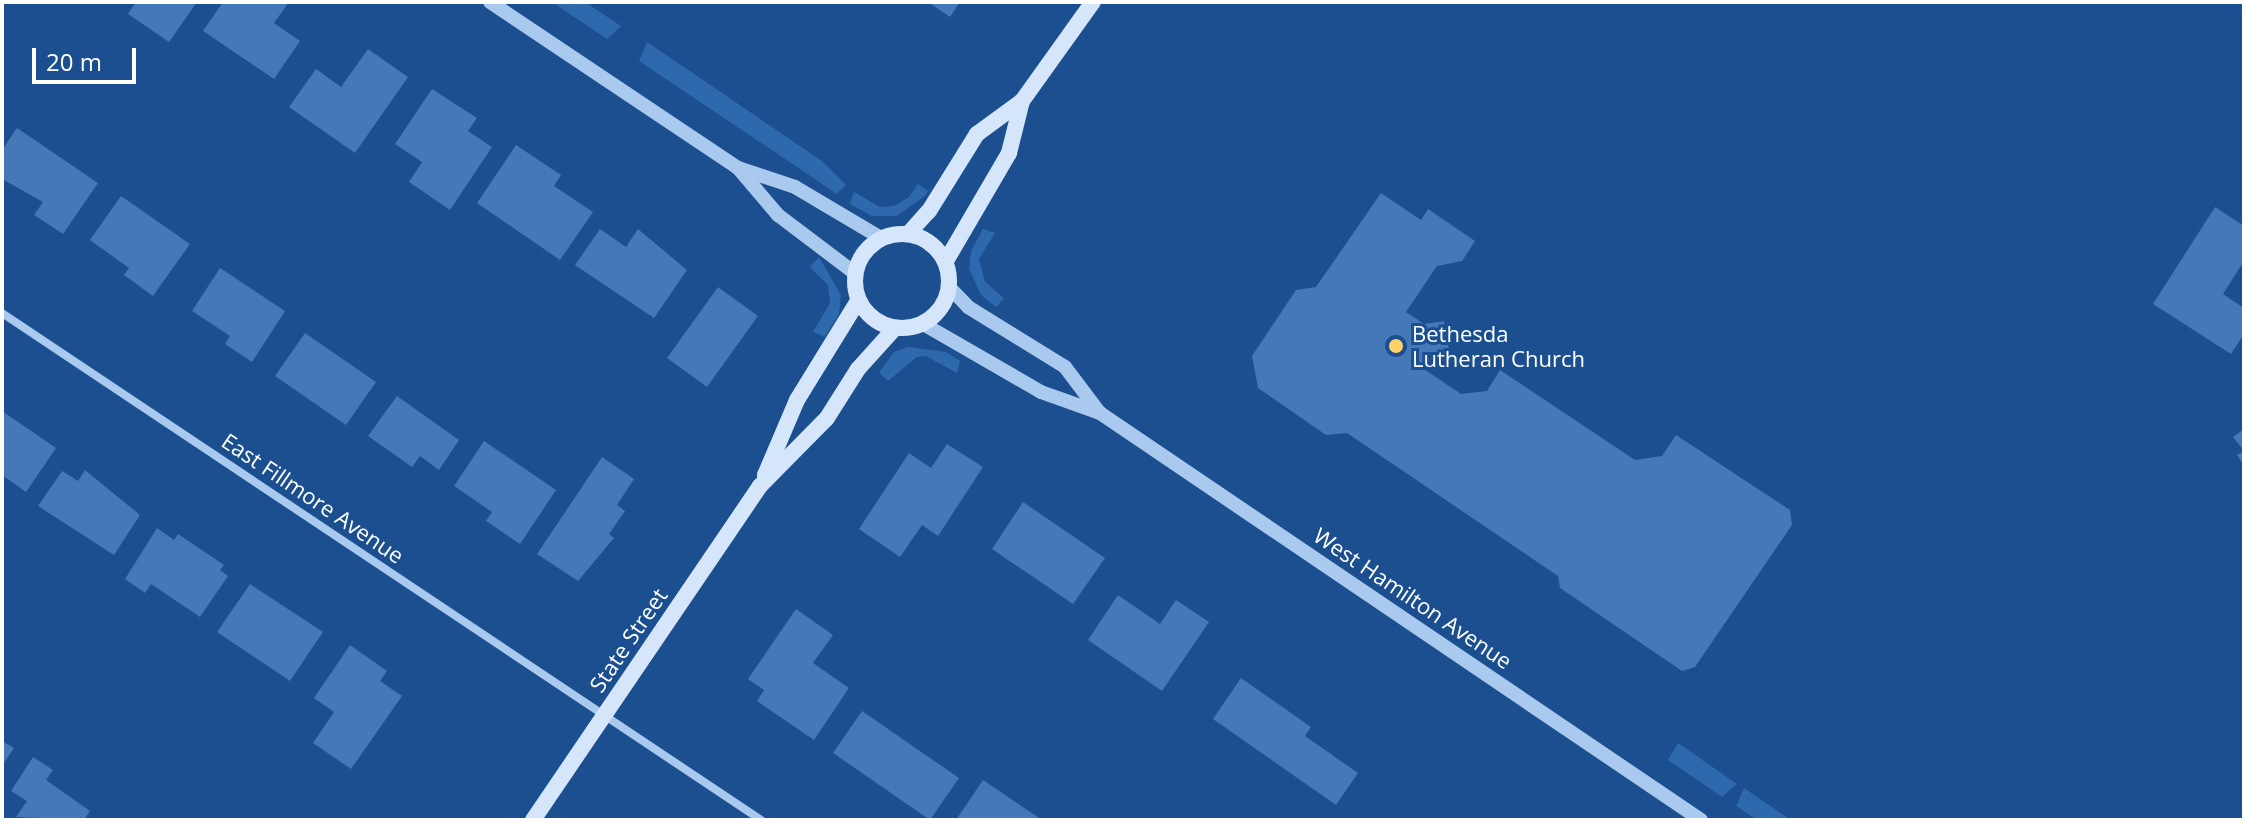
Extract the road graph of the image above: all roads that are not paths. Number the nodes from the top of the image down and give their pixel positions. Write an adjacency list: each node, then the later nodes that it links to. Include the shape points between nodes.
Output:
1 (490, 2): 4 (street)
2 (1093, 2): 3 (main road)
3 (1022, 101): 5 (main road, via 977,134 929,211); 7 (main road, via 1009,153)
4 (738, 168): 6 (street, via 795,187); 8 (street, via 778,215)
5 (908, 234): 6 (main road); 7 (main road, via 937,248)
6 (881, 238): 8 (main road, via 859,260)
7 (946, 261): 9 (main road)
8 (856, 274): 10 (main road)
9 (949, 287): 12 (main road, via 945,302); 14 (street, West Hamilton Avenue, via 968,307 1065,367)
10 (858, 301): 13 (main road, via 869,314); 15 (main road, State Street, via 797,400)
11 (2, 313): 16 (street, East Fillmore Avenue)
12 (925, 325): 13 (main road); 14 (street, West Hamilton Avenue, via 1041,392)
13 (895, 328): 15 (main road, State Street, via 858,369 827,418)
14 (1100, 413): 19 (street, West Hamilton Avenue)
15 (760, 486): 16 (main road, State Street)
16 (604, 714): 17 (main road, State Street); 18 (street, East Fillmore Avenue)
17 (533, 820)
18 (761, 820)
19 (1701, 820)

